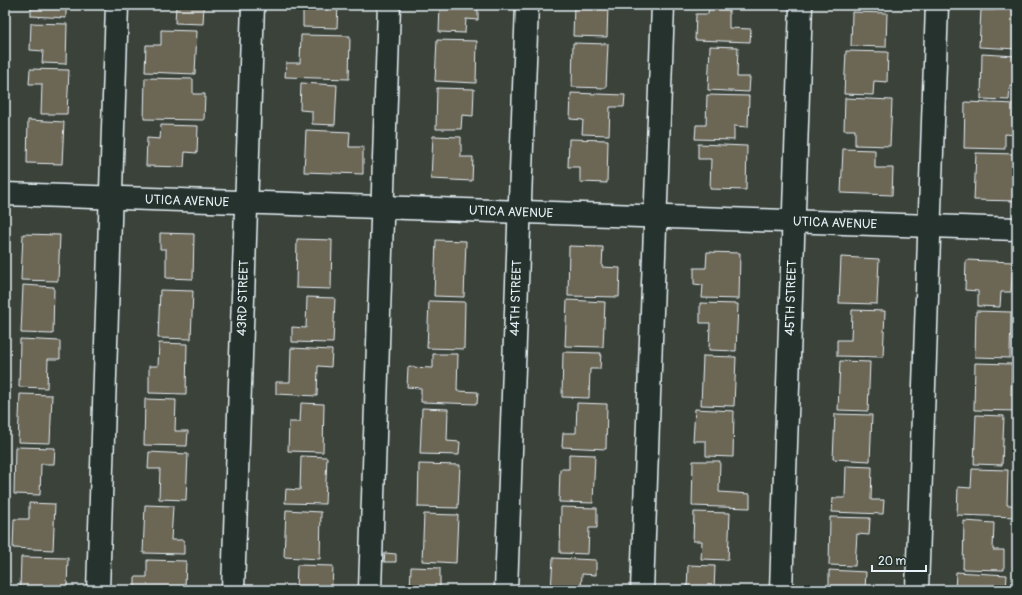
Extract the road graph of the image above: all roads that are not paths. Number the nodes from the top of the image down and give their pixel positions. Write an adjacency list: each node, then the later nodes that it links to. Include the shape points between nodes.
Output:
1 (117, 5): 9 (street)
2 (253, 5): 10 (street, 43RD STREET)
3 (389, 5): 11 (street)
4 (527, 5): 12 (street, 44TH STREET)
5 (663, 5): 13 (street)
6 (801, 5): 14 (street, 45TH STREET)
7 (937, 5): 15 (street)
8 (5, 194): 9 (street, UTICA AVENUE)
9 (111, 198): 10 (street, UTICA AVENUE); 17 (street)
10 (246, 203): 11 (street, UTICA AVENUE); 18 (street, 43RD STREET)
11 (383, 208): 12 (street, UTICA AVENUE); 19 (street)
12 (519, 212): 13 (street, UTICA AVENUE); 20 (street, 44TH STREET)
13 (656, 216): 14 (street, UTICA AVENUE); 21 (street)
14 (793, 221): 15 (street, UTICA AVENUE); 22 (street, 45TH STREET)
15 (929, 226): 16 (street, UTICA AVENUE); 23 (street)
16 (1017, 229)
17 (98, 590)
18 (233, 590)
19 (370, 590)
20 (506, 590)
21 (642, 590)
22 (781, 590)
23 (917, 590)

